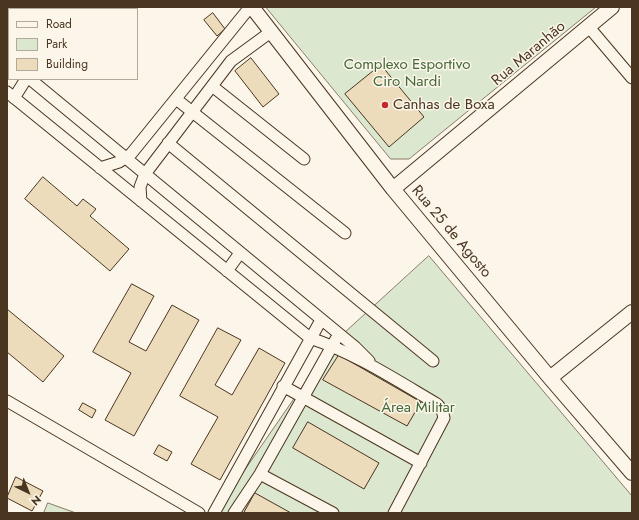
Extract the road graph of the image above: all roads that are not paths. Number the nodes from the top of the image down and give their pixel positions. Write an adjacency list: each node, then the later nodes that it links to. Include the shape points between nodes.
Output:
1 (251, 7): 4 (street, Rua 25 de Agosto); 10 (street)
2 (612, 7): 3 (street, Rua Maranhão)
3 (588, 26): 5 (street); 17 (street, Rua Maranhão)
4 (272, 31): 8 (street, via 231,61); 17 (street, Rua 25 de Agosto)
5 (632, 78)
6 (25, 80): 9 (street)
7 (31, 80): 13 (street)
8 (212, 86): 11 (street); 14 (street)
9 (10, 95): 15 (street)
10 (176, 99): 11 (street); 13 (street)
11 (192, 112): 12 (street); 19 (street)
12 (168, 143): 16 (street); 27 (street)
13 (125, 158): 15 (street); 16 (street)
14 (304, 159)
15 (100, 168): 18 (street)
16 (144, 174): 18 (street, via 140,187); 20 (street)
17 (393, 189): 29 (street, Rua 25 de Agosto)
18 (141, 201): 21 (street)
19 (345, 233)
20 (240, 253): 21 (street); 23 (street)
21 (227, 270): 25 (street)
22 (632, 312): 29 (street)
23 (321, 320): 24 (street); 25 (street)
24 (339, 335): 26 (street); 28 (street)
25 (310, 338): 26 (street); 30 (street)
26 (331, 345): 28 (street); 31 (street)
27 (433, 360)
28 (377, 369): 33 (street, via 437,404 442,410 444,418)
29 (550, 378): 34 (street, Rua 25 de Agosto)
30 (283, 386): 31 (street); 37 (street)
31 (302, 397): 33 (street); 35 (street)
32 (7, 401): 36 (street)
33 (421, 462): 40 (street)
34 (632, 473)
35 (260, 474): 38 (street); 39 (street)
36 (199, 513)
37 (214, 513)
38 (234, 513)
39 (333, 513)
40 (394, 513)

